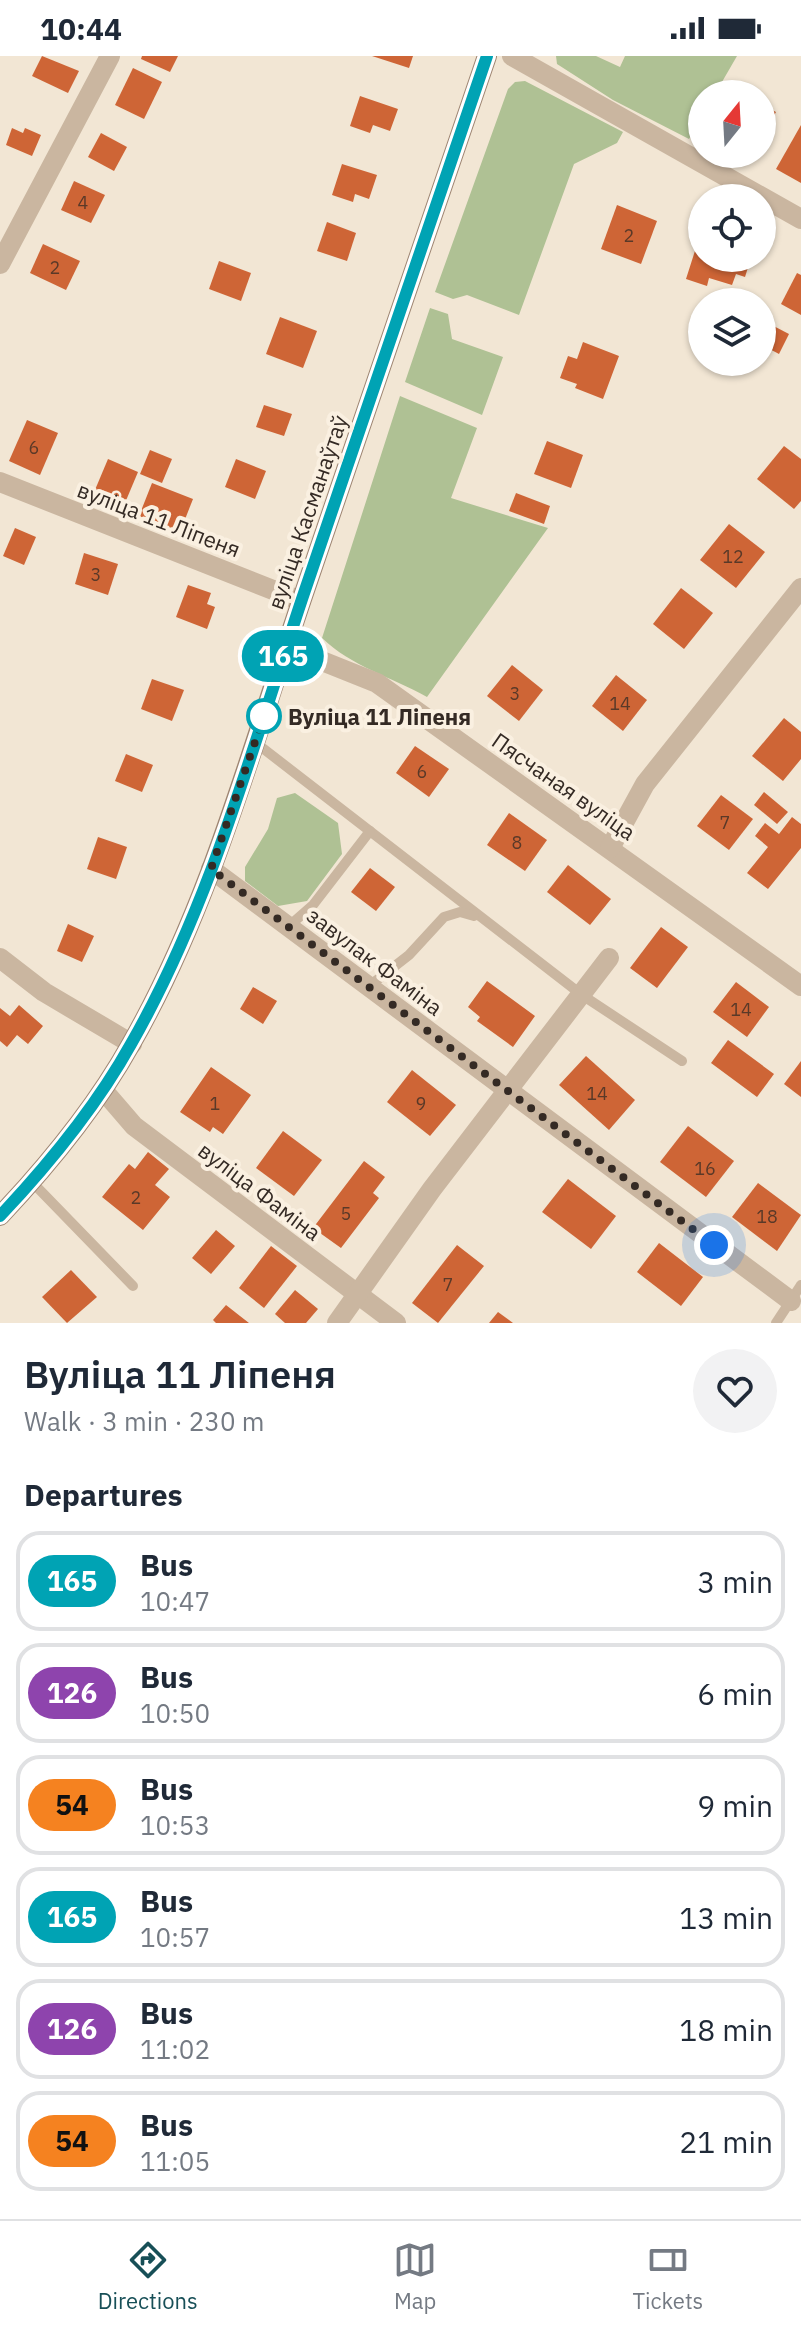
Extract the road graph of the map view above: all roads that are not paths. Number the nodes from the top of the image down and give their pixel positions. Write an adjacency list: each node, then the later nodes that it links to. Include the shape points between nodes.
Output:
1 (110, 56): 5 (street)
2 (487, 56): 8 (main road, вуліца Касманаўтаў)
3 (512, 56): 4 (street)
4 (801, 219)
5 (0, 264)
6 (0, 482): 8 (street, вуліца 11 Ліпеня)
7 (801, 588): 12 (street, via 645,784)
8 (301, 601): 9 (main road, вуліца Касманаўтаў)
9 (287, 647): 10 (main road, вуліца Касманаўтаў); 12 (street, Пясчаная вуліца, via 377,683)
10 (256, 743): 11 (lane); 13 (main road, вуліца Касманаўтаў)
11 (370, 831): 14 (lane); 15 (lane, via 313,905)
12 (610, 848): 18 (street, Пясчаная вуліца)
13 (211, 869): 15 (street, завулак Фаміна); 21 (main road, вуліца Касманаўтаў)
14 (478, 917): 19 (lane, via 460,912 444,917 409,955); 20 (lane)
15 (289, 926): 19 (street, завулак Фаміна)
16 (0, 958): 21 (street, via 44,992)
17 (609, 958): 20 (street)
18 (801, 986)
19 (368, 987): 24 (street, завулак Фаміна)
20 (582, 995): 22 (lane); 24 (street)
21 (132, 1044): 23 (main road, вуліца Касманаўтаў)
22 (682, 1061)
23 (103, 1090): 25 (main road, вуліца Касманаўтаў); 28 (street, вуліца Фаміна, via 134,1126)
24 (508, 1094): 28 (street, via 432,1189); 29 (street, завулак Фаміна)
25 (32, 1182): 26 (main road, вуліца Касманаўтаў); 27 (lane)
26 (0, 1216)
27 (133, 1286)
28 (358, 1296): 30 (street); 31 (street, вуліца Фаміна)
29 (798, 1298): 32 (lane)
30 (337, 1323)
31 (396, 1323)
32 (776, 1323)

